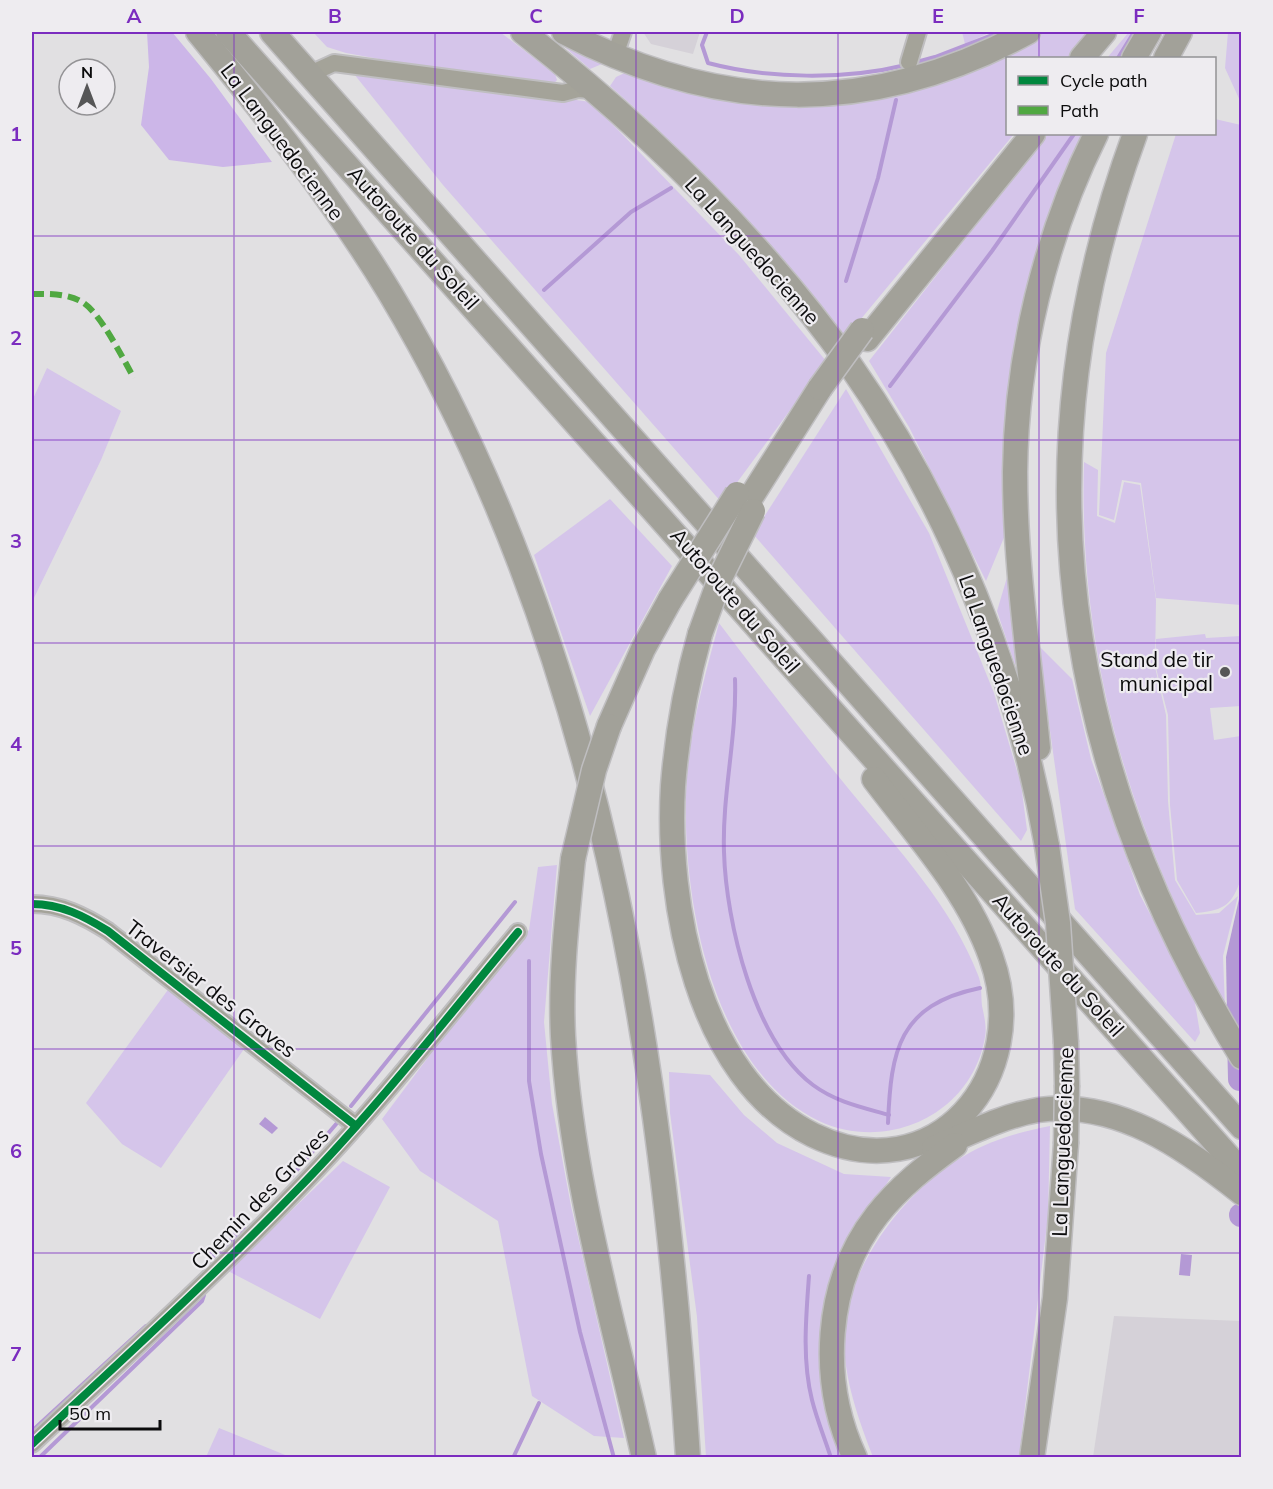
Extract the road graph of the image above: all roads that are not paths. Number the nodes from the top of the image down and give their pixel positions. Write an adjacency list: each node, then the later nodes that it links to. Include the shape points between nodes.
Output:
1 (198, 32): 40 (highway, La Languedocienne, via 299,160 389,291 476,457 538,612 574,720 600,816 635,985 668,1226)
2 (228, 32): 28 (highway, Autoroute du Soleil)
3 (272, 32): 19 (highway, Autoroute du Soleil)
4 (523, 32): 20 (highway, La Languedocienne)
5 (564, 32): 13 (highway)
6 (623, 32): 13 (street)
7 (918, 32): 18 (street)
8 (1028, 32): 13 (highway, via 933,75 839,94 783,95 730,89 666,74)
9 (1104, 32): 14 (highway)
10 (1115, 32): 15 (highway)
11 (1149, 32): 16 (highway)
12 (1180, 32): 17 (highway)
13 (615, 55)
14 (1083, 57)
15 (1094, 57)
16 (1135, 57)
17 (1167, 57)
18 (909, 62)
19 (310, 74): 20 (street, via 334,63 563,93); 34 (highway, Autoroute du Soleil)
20 (591, 90): 29 (highway, La Languedocienne, via 736,228 830,338 871,397 941,520 985,620 1025,741)
21 (1020, 135): 25 (highway)
22 (1032, 135): 25 (highway)
23 (1096, 135): 29 (highway, via 1065,210 1039,294 1024,371 1017,439 1020,586)
24 (1135, 135): 32 (highway, via 1096,258 1076,369 1069,485 1074,588 1084,663 1100,737 1136,849 1214,1012)
25 (865, 335): 26 (highway, bridge, via 818,395)
26 (745, 503): 27 (highway, via 719,559); 39 (highway, bridge, via 670,600 643,649 594,770 573,859 562,999 571,1114 589,1218)
27 (696, 631): 28 (highway, via 677,740 672,825 682,927 703,999 738,1067 760,1095 787,1119 838,1144 875,1149 899,1147 937,1134 963,1115 981,1092 993,1069 1001,1037 997,977 960,894); 35 (highway, via 675,696 668,742 665,855 681,959 716,1048 736,1081 763,1112 804,1142 832,1154 869,1160 903,1158)
28 (776, 647): 36 (highway, Autoroute du Soleil)
29 (1047, 846): 42 (highway, La Languedocienne, bridge, via 1058,923 1066,1043 1066,1144 1055,1298)
30 (32, 904): 33 (street, Traversier des Graves, via 83,915 108,931)
31 (518, 932): 33 (street, Chemin des Graves)
32 (1242, 1057)
33 (356, 1126): 38 (street, Chemin des Graves, via 202,1284)
34 (1242, 1127)
35 (974, 1132): 37 (highway, via 1037,1111 1099,1113 1149,1130 1181,1148); 41 (highway, via 919,1171 889,1200 863,1238 843,1283 833,1325 832,1375 842,1425)
36 (1242, 1172)
37 (1242, 1193)
38 (32, 1444)
39 (644, 1458)
40 (688, 1458)
41 (855, 1458)
42 (1032, 1458)

